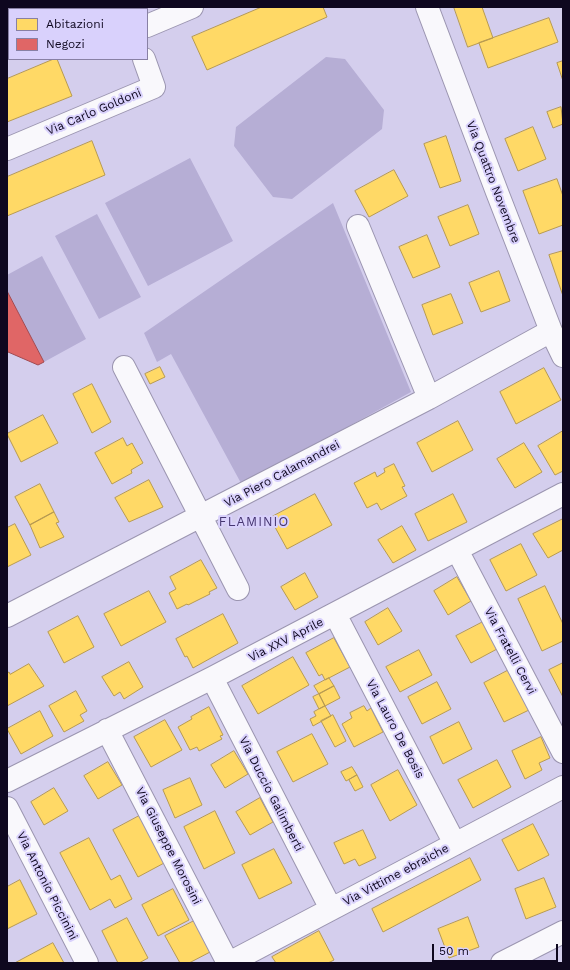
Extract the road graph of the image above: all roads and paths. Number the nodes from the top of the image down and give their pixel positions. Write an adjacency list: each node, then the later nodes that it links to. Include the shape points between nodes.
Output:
1 (192, 7): 3 (street)
2 (427, 7): 7 (street, Via Quattro Novembre)
3 (148, 26)
4 (144, 60): 5 (street, Via Carlo Goldoni, via 154,87)
5 (7, 149)
6 (358, 226): 10 (street)
7 (551, 331): 8 (street, Via Quattro Novembre); 10 (street, Via Piero Calamandrei)
8 (563, 356)
9 (124, 367): 12 (street)
10 (429, 398): 12 (street, Via Piero Calamandrei)
11 (563, 494): 13 (street, Via XXV Aprile)
12 (200, 516): 14 (street); 16 (street, Via Piero Calamandrei)
13 (457, 550): 15 (street, Via XXV Aprile); 19 (street, Via Fratelli Cervi)
14 (238, 590)
15 (335, 614): 17 (street, Via XXV Aprile); 23 (street, Via Lauro De Bosis)
16 (7, 616)
17 (212, 678): 18 (street, Via XXV Aprile); 24 (street, Via Duccio Galimberti)
18 (107, 730): 20 (street, Via XXV Aprile); 27 (street, Via Giuseppe Morosini)
19 (563, 752)
20 (7, 781)
21 (563, 786): 23 (street, Via Vittime ebraiche)
22 (7, 808): 26 (street, Via Antonio Piccinini)
23 (455, 844): 24 (street, Via Vittime ebraiche)
24 (331, 909): 27 (street, Via Vittime ebraiche)
25 (563, 932): 28 (street)
26 (87, 963)
27 (229, 963)
28 (502, 963)

